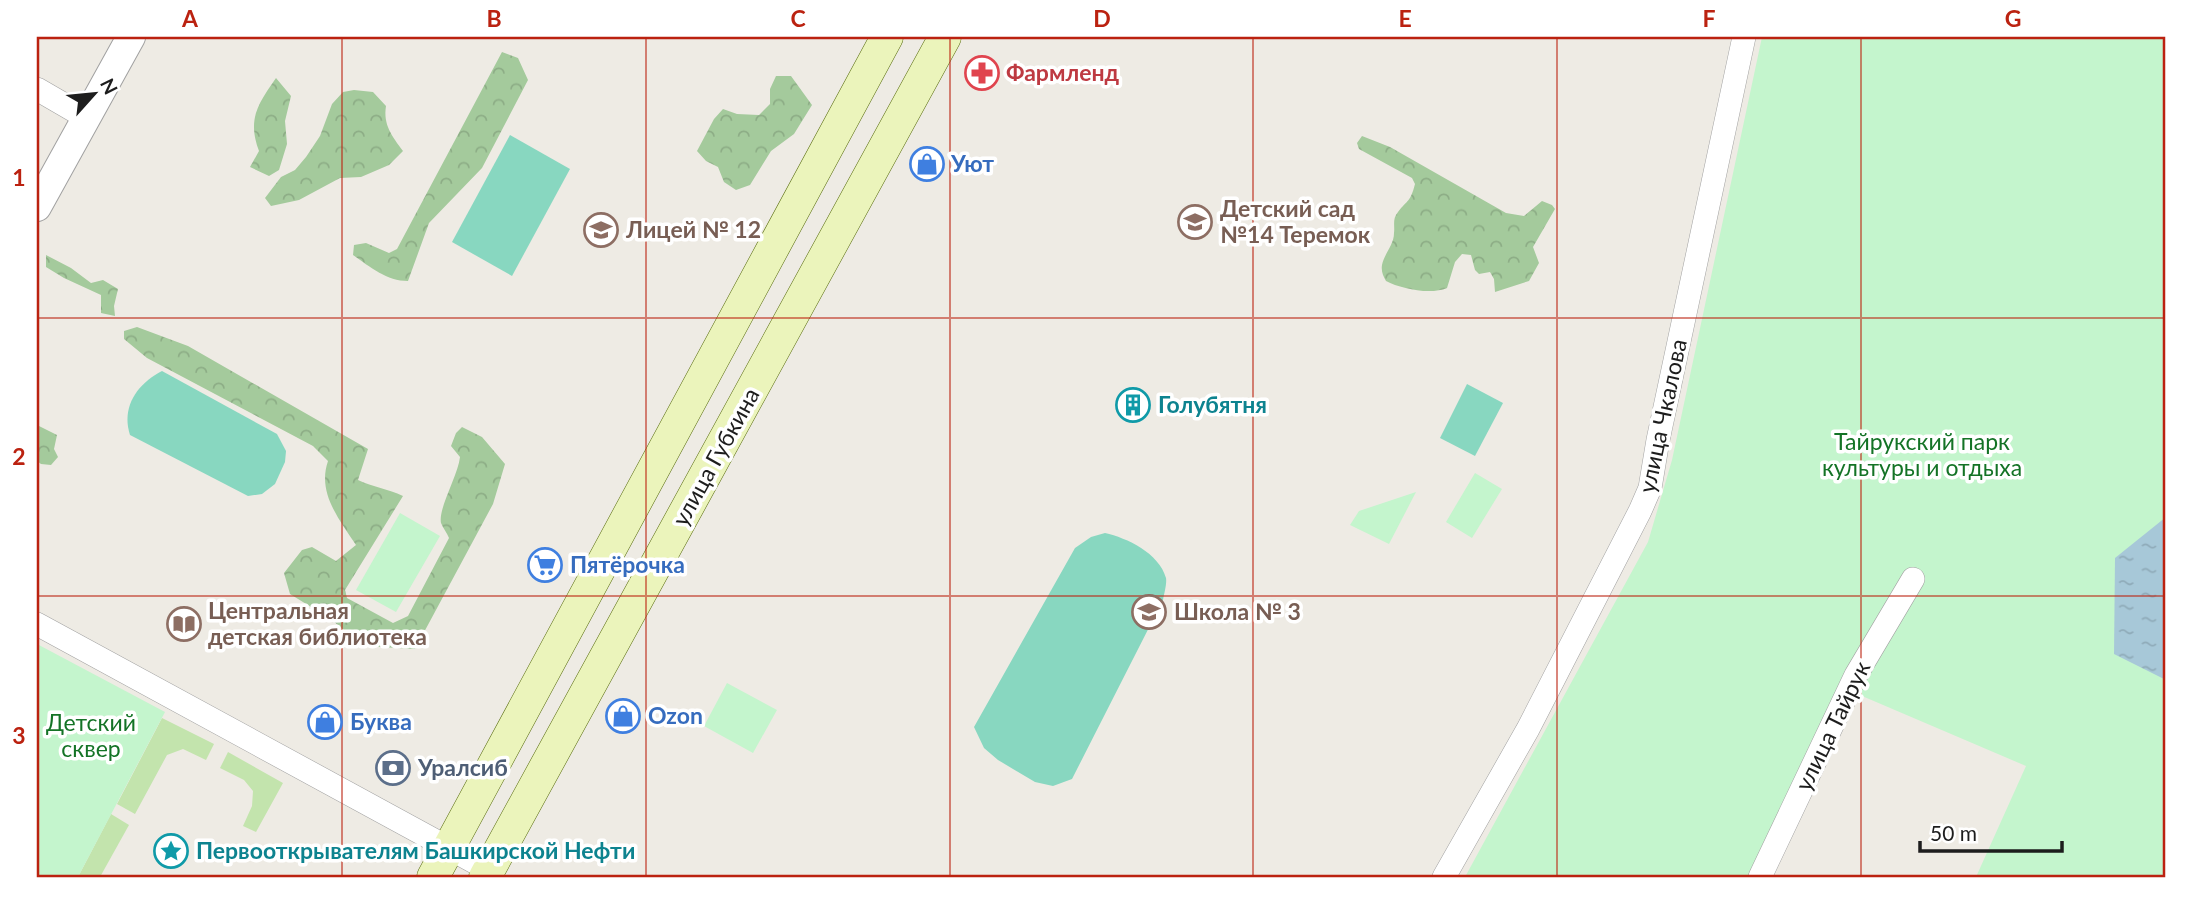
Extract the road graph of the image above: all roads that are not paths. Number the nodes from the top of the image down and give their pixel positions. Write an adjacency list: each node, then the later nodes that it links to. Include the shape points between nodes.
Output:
1 (131, 37): 6 (street)
2 (887, 37): 10 (main road)
3 (945, 37): 11 (main road, улица Губкина)
4 (1744, 37): 13 (street, улица Чкалова, via 1650,488 1528,729)
5 (37, 89): 6 (street)
6 (87, 118): 7 (street)
7 (37, 207)
8 (1913, 579): 14 (street, улица Тайрук, via 1856,676)
9 (37, 624): 10 (street)
10 (449, 847): 11 (street); 12 (main road)
11 (487, 873)
12 (433, 877)
13 (1444, 877)
14 (1760, 877)

